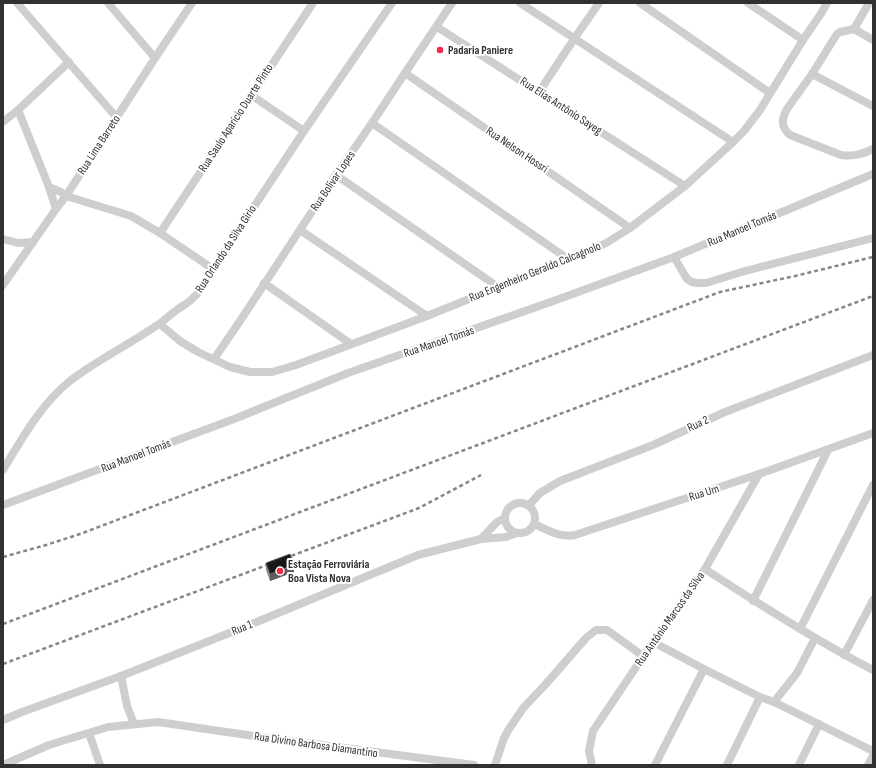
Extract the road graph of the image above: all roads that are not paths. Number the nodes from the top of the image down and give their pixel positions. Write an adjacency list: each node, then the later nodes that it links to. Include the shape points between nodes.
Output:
1 (17, 3): 19 (street)
2 (108, 3): 18 (street)
3 (192, 3): 18 (street, Rua Lima Barreto)
4 (313, 3): 24 (street, Rua Saulo Aparício Duarte Pinto)
5 (392, 3): 30 (street, Rua Orlando da Silva Gírio)
6 (452, 3): 13 (street, Rua Bolívar Lopes)
7 (520, 3): 15 (street)
8 (599, 3): 15 (street)
9 (640, 3): 23 (street)
10 (748, 3): 16 (street)
11 (827, 3): 16 (street, Rua Engenheiro Geraldo Calcagnolo)
12 (869, 3): 14 (street)
13 (437, 27): 20 (street, Rua Bolívar Lopes); 22 (street, Rua Elias Antônio Sayeg)
14 (854, 29): 17 (street); 21 (street, via 836,34)
15 (574, 39): 22 (street); 31 (street)
16 (803, 40): 23 (street, Rua Engenheiro Geraldo Calcagnolo)
17 (873, 40)
18 (155, 58): 27 (street, Rua Lima Barreto)
19 (69, 62): 26 (street); 27 (street)
20 (405, 73): 29 (street, Rua Bolívar Lopes); 39 (street, Rua Nelson Hossri)
21 (812, 74): 25 (street); 32 (street, via 783,115 784,129 790,134 841,155 854,156)
22 (539, 92): 35 (street, Rua Elias Antônio Sayeg)
23 (770, 93): 31 (street, Rua Engenheiro Geraldo Calcagnolo, via 749,125)
24 (251, 95): 30 (street); 41 (street, Rua Saulo Aparício Duarte Pinto)
25 (873, 106)
26 (18, 110): 28 (street); 36 (street)
27 (117, 118): 37 (street, Rua Lima Barreto)
28 (3, 122)
29 (372, 123): 34 (street, Rua Bolívar Lopes); 48 (street)
30 (304, 131): 49 (street, Rua Orlando da Silva Gírio)
31 (733, 142): 35 (street, Rua Engenheiro Geraldo Calcagnolo)
32 (873, 150)
33 (873, 174): 47 (street, Rua Manoel Tomás)
34 (336, 175): 40 (street, Rua Bolívar Lopes); 52 (street)
35 (685, 186): 39 (street, Rua Engenheiro Geraldo Calcagnolo)
36 (50, 187): 37 (street); 38 (street)
37 (66, 196): 38 (street, Rua Lima Barreto); 41 (street, via 131,216)
38 (56, 209): 44 (street, Rua Lima Barreto)
39 (630, 228): 48 (street, Rua Engenheiro Geraldo Calcagnolo, via 608,242)
40 (300, 230): 50 (street, Rua Bolívar Lopes); 53 (street)
41 (160, 233): 49 (street)
42 (873, 238): 47 (street, via 706,283 687,279)
43 (3, 239): 45 (street)
44 (33, 242): 45 (street); 46 (street, Rua Lima Barreto)
45 (18, 243): 46 (street)
46 (26, 252): 51 (street, Rua Lima Barreto)
47 (674, 257): 63 (street, Rua Manoel Tomás, via 348,373 234,419)
48 (568, 259): 52 (street, Rua Engenheiro Geraldo Calcagnolo)
49 (213, 269): 54 (street, Rua Orlando da Silva Gírio, via 196,296)
50 (264, 283): 55 (street); 57 (street, Rua Bolívar Lopes)
51 (3, 285)
52 (498, 287): 53 (street, Rua Engenheiro Geraldo Calcagnolo)
53 (427, 316): 55 (street, Rua Engenheiro Geraldo Calcagnolo)
54 (160, 324): 57 (street, Rua Engenheiro Geraldo Calcagnolo, via 180,341); 60 (street, Rua Orlando da Silva Gírio, via 100,360 65,386 39,413)
55 (351, 344): 57 (street, Rua Engenheiro Geraldo Calcagnolo, via 272,372 250,372 230,367)
56 (873, 355): 64 (street, Rua 2, via 560,480 540,492)
57 (214, 359)
58 (873, 433): 59 (street, Rua Um)
59 (828, 450): 61 (street, Rua Um); 70 (street)
60 (3, 470)
61 (759, 474): 66 (street, Rua Um, via 571,536 553,533); 69 (street, Rua Antônio Marcos da Silva)
62 (873, 484): 72 (street)
63 (3, 505)
64 (529, 505): 65 (street, via 513,504 507,510); 66 (street, via 535,514)
65 (505, 518): 67 (street, via 506,525); 68 (street, Rua 1, via 497,522)
66 (534, 524): 67 (street, via 524,533)
67 (516, 533): 68 (street, Rua 1, via 506,537)
68 (481, 538): 79 (street, Rua 1, via 418,555)
69 (705, 569): 70 (street); 74 (street, Rua Antônio Marcos da Silva)
70 (753, 600): 72 (street)
71 (873, 600): 75 (street)
72 (800, 630): 73 (street)
73 (815, 638): 75 (street); 81 (street, via 797,673)
74 (653, 642): 76 (street, Rua Antônio Marcos da Silva); 77 (street)
75 (844, 655): 78 (street)
76 (644, 656): 91 (street, via 607,630 593,632 524,707 504,738); 92 (street, Rua Antônio Marcos da Silva, via 593,731 589,751)
77 (704, 669): 80 (street); 93 (street)
78 (873, 670)
79 (121, 676): 82 (street, Rua 1); 83 (street, via 127,706)
80 (760, 697): 81 (street); 94 (street)
81 (774, 702): 84 (street)
82 (3, 720)
83 (134, 724): 85 (street); 90 (street, Rua Divino Barbosa Diamantino, via 158,722)
84 (819, 724): 86 (street); 95 (street)
85 (89, 732): 88 (street, via 49,745); 89 (street)
86 (873, 751)
87 (873, 756): 96 (street)
88 (3, 765)
89 (100, 765)
90 (474, 765)
91 (494, 765)
92 (592, 765)
93 (655, 765)
94 (727, 765)
95 (799, 765)
96 (868, 765)

